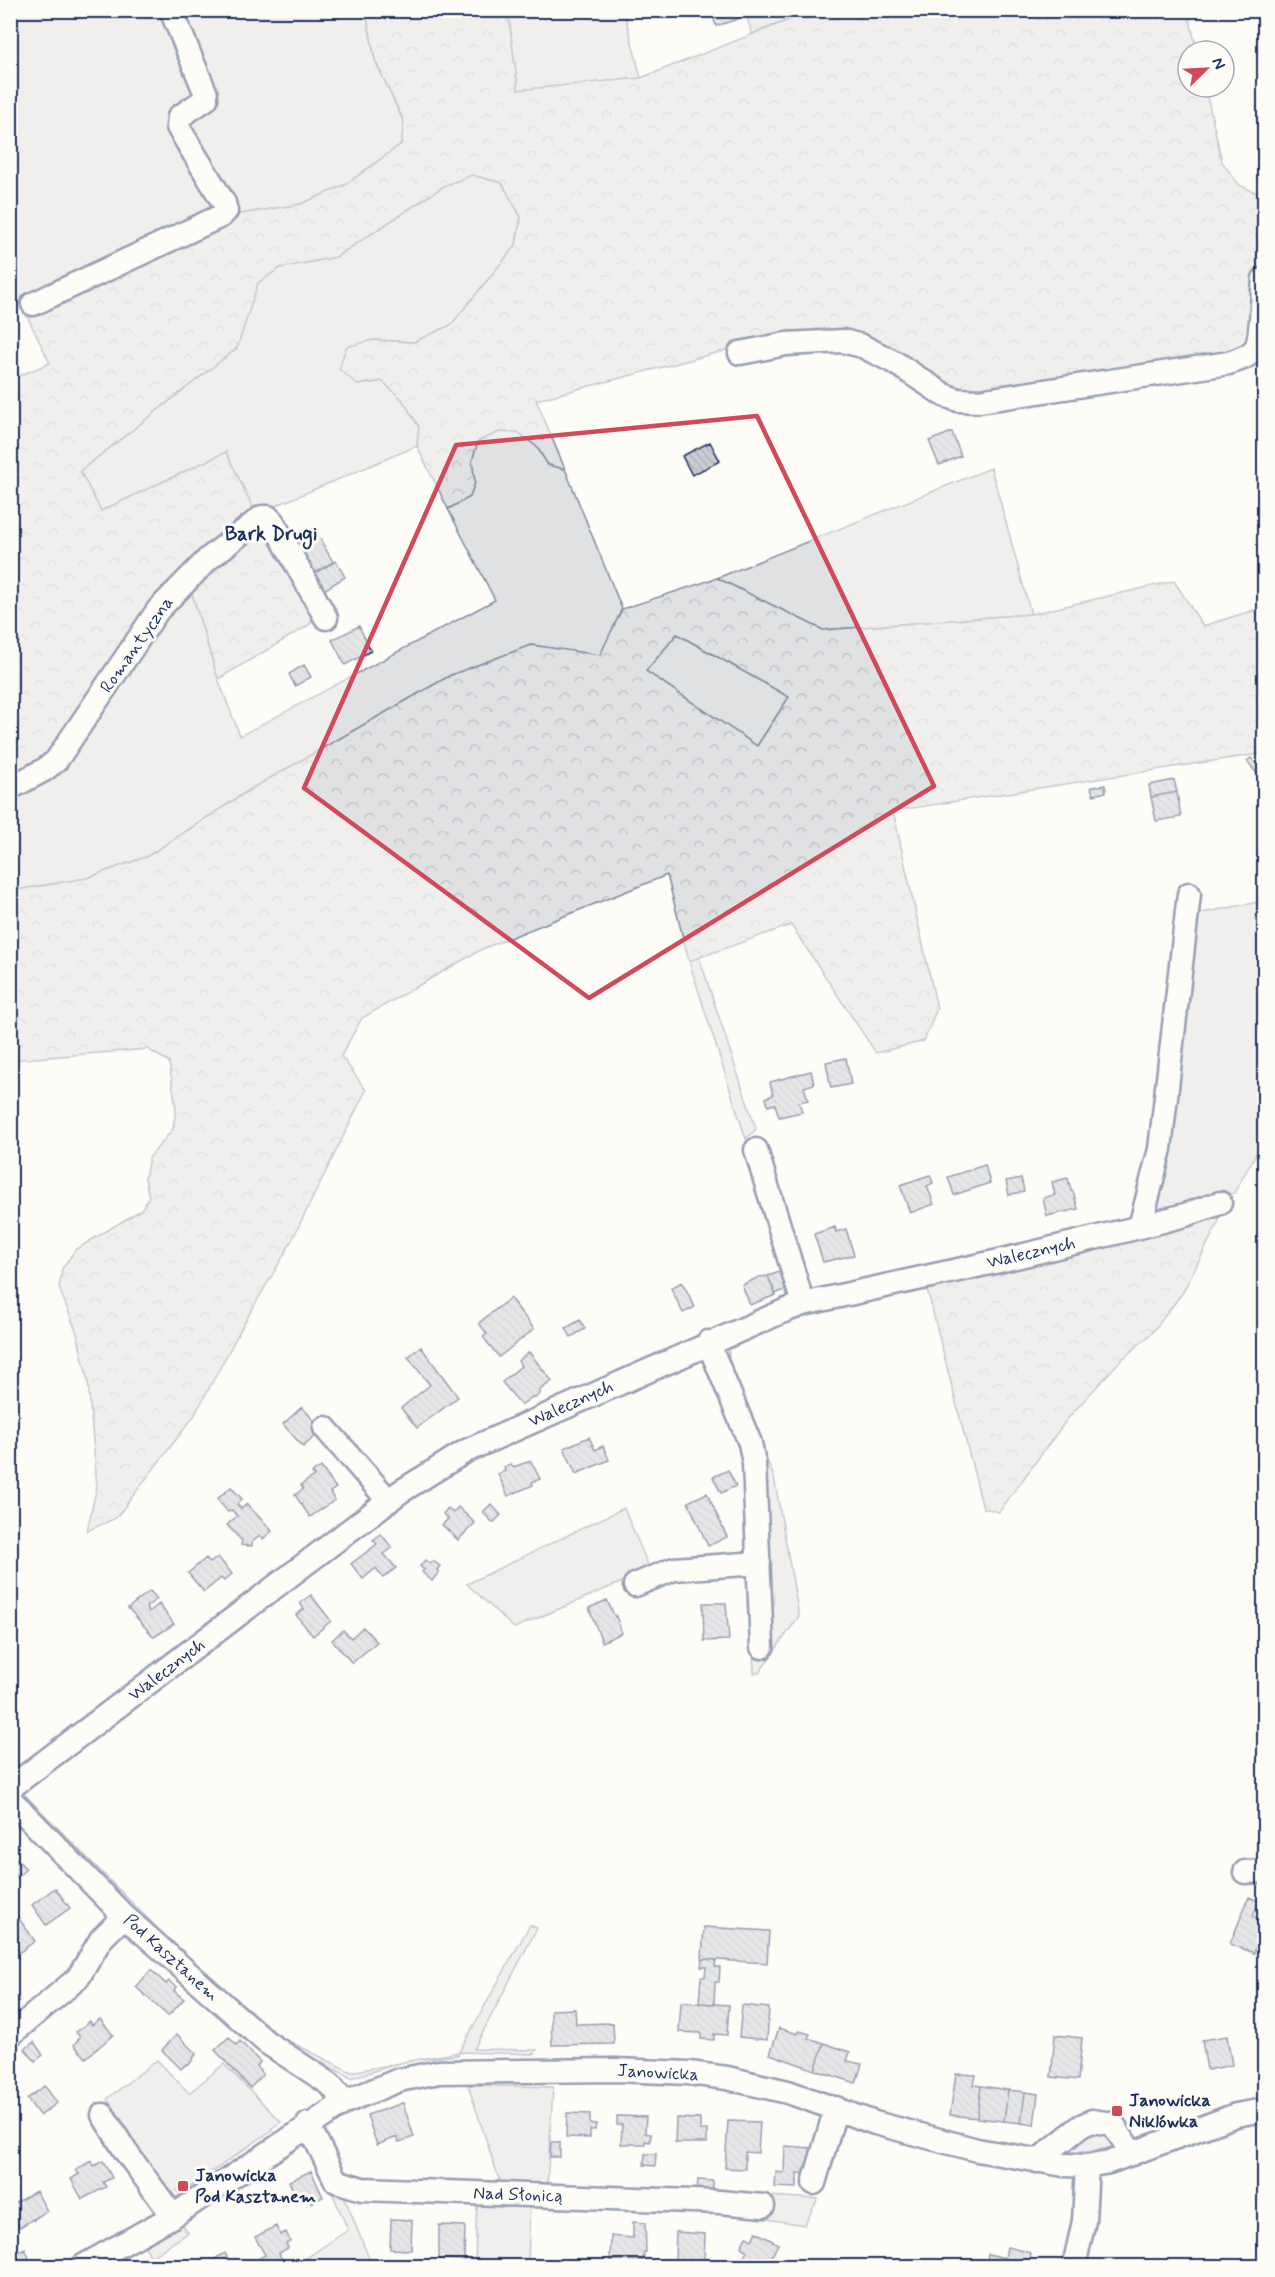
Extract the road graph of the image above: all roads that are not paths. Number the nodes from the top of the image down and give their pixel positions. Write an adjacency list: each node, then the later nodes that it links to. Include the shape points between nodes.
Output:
1 (171, 10): 3 (street, via 206,94 206,99 179,117 178,127 226,211)
2 (1264, 279): 4 (street, via 1260,339 1256,349 1246,356 1229,363 979,401 958,400 931,388 878,353 843,341 786,344)
3 (33, 304)
4 (740, 353)
5 (326, 618): 6 (street, Romantyczna, via 273,522 262,517 208,559 158,610 56,761)
6 (10, 788)
7 (1189, 894): 10 (street, via 1160,1149)
8 (756, 1150): 11 (street)
9 (1220, 1203): 10 (street, Walecznych)
10 (1140, 1227): 11 (street, Walecznych)
11 (803, 1304): 12 (street, Walecznych)
12 (708, 1342): 14 (street, Walecznych, via 466,1451); 15 (street, via 752,1453)
13 (325, 1428): 14 (street)
14 (389, 1501): 18 (street, Walecznych)
15 (759, 1563): 16 (street, via 674,1569); 17 (street)
16 (635, 1585)
17 (762, 1647)
18 (10, 1788)
19 (10, 1799): 20 (street, Pod Kasztanem)
20 (124, 1916): 21 (street, via 101,1939 78,1978); 22 (street, Pod Kasztanem, via 249,2027 330,2084)
21 (10, 2035)
22 (345, 2102): 23 (street, Janowicka, via 399,2080 439,2072 616,2070 727,2078); 26 (street, Janowicka)
23 (836, 2108): 28 (street, Janowicka, via 927,2138); 30 (street)
24 (1264, 2110): 27 (street, Janowicka, via 1236,2115)
25 (104, 2115): 32 (street)
26 (308, 2124): 31 (street, Nad Słonicą, via 336,2181 362,2189); 32 (street, Janowicka)
27 (1132, 2154): 28 (street, via 1113,2124 1092,2121); 29 (street, Janowicka)
28 (1037, 2161): 29 (street, Janowicka)
29 (1087, 2166): 34 (street, via 1084,2221)
30 (814, 2183)
31 (764, 2206)
32 (173, 2216): 33 (street, Janowicka)
33 (83, 2266)
34 (1074, 2266)

